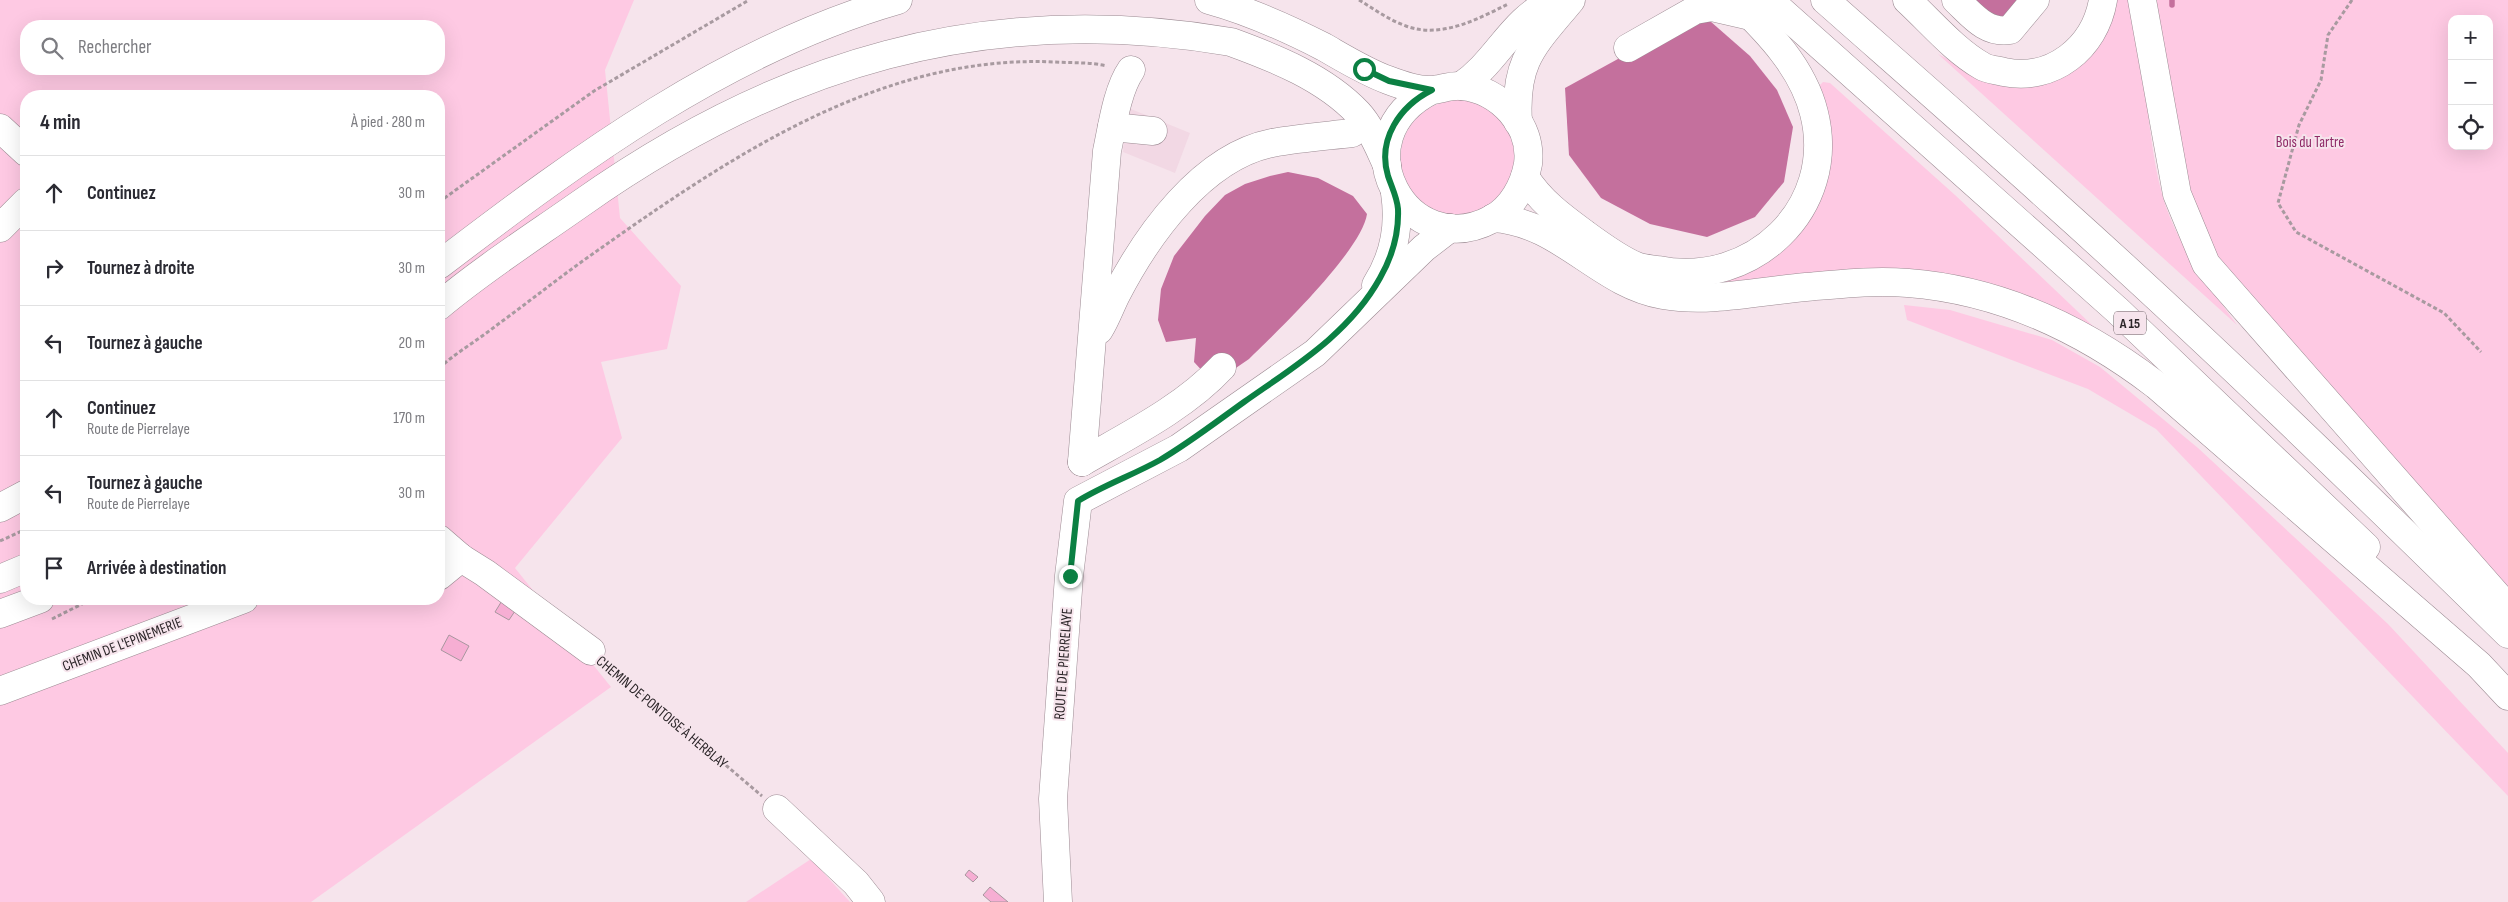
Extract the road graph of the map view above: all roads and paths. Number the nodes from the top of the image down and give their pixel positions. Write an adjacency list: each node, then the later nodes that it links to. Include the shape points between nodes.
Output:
1 (749, 0): 29 (path, via 594,92)
2 (898, 0): 34 (main road, via 800,34 704,83 584,159)
3 (1209, 0): 19 (main road, via 1258,16 1389,81)
4 (1359, 0): 5 (path, via 1407,27 1426,30 1454,26)
5 (1516, 0)
6 (1554, 0): 18 (main road, via 1520,23 1476,76)
7 (1571, 0): 20 (main road, via 1526,59 1518,87)
8 (1824, 0): 54 (main road, A 15, via 2144,285)
9 (1907, 0): 12 (main road, via 1984,67 2031,74 2053,68 2070,58 2094,28)
10 (1956, 0): 11 (main road, via 1979,22 1999,32 2010,30)
11 (2035, 0)
12 (2103, 0)
13 (2142, 0): 52 (main road, via 2176,194 2206,264)
14 (2352, 0): 38 (path, via 2328,35 2321,80 2299,125 2278,203 2296,232 2444,313)
15 (1752, 5): 16 (main road, via 1695,10 1669,28); 27 (main road, via 1804,86 1814,113 1818,139 1816,163 1804,200 1782,234 1762,252 1734,266 1702,274 1670,273 1636,266 1548,207); 56 (main road, A 15, via 1985,190 2363,544)
16 (1628, 48)
17 (1131, 70): 21 (main road, via 1126,77); 39 (path, via 1098,64 1044,61 979,64 913,79 862,96 779,134 714,172 558,279)
18 (1461, 86): 19 (main road); 20 (main road, via 1482,90 1500,100)
19 (1432, 90): 26 (main road, via 1405,108 1394,123 1388,140)
20 (1518, 122): 27 (main road, via 1527,145)
21 (1112, 127): 23 (main road); 37 (main road)
22 (0, 128): 25 (main road)
23 (1153, 131)
24 (1352, 143): 37 (main road, via 1324,146 1271,143 1238,155 1197,184 1161,223 1130,271)
25 (20, 146)
26 (1386, 165): 28 (main road); 35 (main road, via 1360,114 1336,93 1273,59 1209,35 1101,13 1029,11 959,20 854,48 725,109 633,166)
27 (1525, 177): 31 (main road, via 1518,193)
28 (1395, 193): 33 (main road, via 1418,217); 36 (main road, ROUTE DE PIERRELAYE, via 1398,209 1392,251 1381,277)
29 (445, 198)
30 (20, 208): 32 (main road)
31 (1493, 218): 33 (main road, via 1480,224); 56 (main road, via 1533,226 1630,285 1662,295 1714,297 1873,282 1909,283 1974,294 2062,325 2102,346 2156,385)
32 (0, 228)
33 (1450, 228): 36 (main road, ROUTE DE PIERRELAYE)
34 (445, 261)
35 (445, 302)
36 (1362, 307): 61 (main road, ROUTE DE PIERRELAYE, via 1315,353 1179,448 1078,501 1053,798)
37 (1092, 341): 40 (main road, via 1082,462 1154,421)
38 (2481, 352)
39 (445, 364)
40 (1222, 367)
41 (20, 497): 42 (main road)
42 (0, 508)
43 (20, 532): 44 (path)
44 (0, 540)
45 (445, 544): 46 (main road, CHEMIN DE PONTOISE À HERBLAY)
46 (461, 558): 48 (main road); 55 (main road, CHEMIN DE PONTOISE À HERBLAY)
47 (20, 571): 49 (main road)
48 (445, 571)
49 (0, 579)
50 (24, 605): 53 (main road)
51 (228, 605): 57 (main road, CHEMIN DE L'EPINEMERIE)
52 (2508, 608)
53 (0, 614)
54 (2508, 634)
55 (591, 651): 59 (path, CHEMIN DE PONTOISE À HERBLAY)
56 (2476, 662): 58 (main road, A 15)
57 (0, 691)
58 (2508, 696)
59 (777, 809): 60 (main road, via 856,883)
60 (871, 902)
61 (1058, 902)

